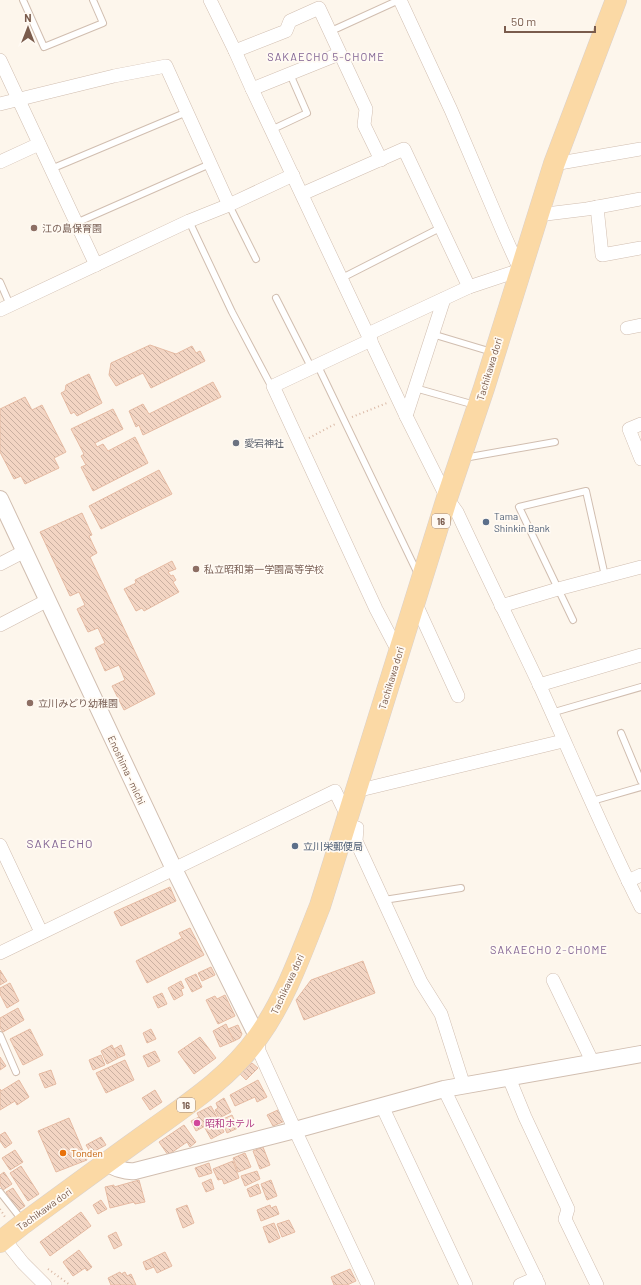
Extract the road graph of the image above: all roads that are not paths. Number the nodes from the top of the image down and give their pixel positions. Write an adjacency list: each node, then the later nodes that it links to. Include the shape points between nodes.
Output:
1 (23, 0): 2 (lane, via 44,47 103,22)
2 (93, 0)
3 (210, 0): 7 (street)
4 (399, 0): 6 (lane); 35 (street, via 451,110)
5 (616, 0): 21 (main road, Tachikawa dori / 16)
6 (329, 32): 7 (street, via 319,8 290,21 286,31); 8 (street)
7 (236, 51): 11 (street)
8 (339, 54): 10 (street); 18 (street, via 366,109 364,125)
9 (0, 60): 12 (street)
10 (290, 74): 11 (street); 15 (lane, via 307,113)
11 (252, 89): 15 (street)
12 (18, 99): 13 (street); 14 (street, via 166,66); 16 (street)
13 (0, 104)
14 (187, 112): 20 (street); 22 (lane)
15 (271, 130): 23 (street)
16 (39, 144): 19 (street); 22 (street)
17 (641, 149): 21 (street)
18 (381, 160): 24 (street); 31 (street, via 404,149)
19 (0, 162)
20 (210, 164): 26 (street); 30 (lane)
21 (554, 164): 28 (main road, Tachikawa dori / 16)
22 (51, 169): 30 (street)
23 (292, 174): 24 (street); 26 (street)
24 (302, 194): 36 (street)
25 (641, 199): 27 (street)
26 (228, 205): 29 (street); 33 (lane)
27 (597, 207): 28 (street); 32 (street, via 602,255)
28 (538, 215): 35 (main road, Tachikawa dori / 16)
29 (189, 221): 34 (street); 48 (lane, via 232,312)
30 (76, 223): 34 (street)
31 (442, 227): 36 (lane); 38 (street)
32 (641, 248)
33 (256, 259)
34 (96, 265): 41 (street)
35 (520, 270): 38 (street); 46 (main road, Tachikawa dori / 16)
36 (342, 278): 45 (street)
37 (0, 282): 41 (lane)
38 (469, 287): 40 (street)
39 (276, 298): 47 (lane)
40 (444, 298): 44 (street); 45 (street)
41 (5, 308)
42 (641, 325): 43 (street)
43 (627, 328)
44 (432, 334): 46 (lane); 49 (street)
45 (370, 337): 47 (street); 51 (street)
46 (495, 353): 50 (main road, Tachikawa dori / 16)
47 (314, 366): 48 (street); 62 (lane)
48 (273, 386): 69 (street, via 376,609)
49 (415, 388): 50 (lane); 51 (street)
50 (478, 406): 54 (main road, Tachikawa dori / 16)
51 (406, 416): 56 (street)
52 (641, 424): 55 (street, via 629,429)
53 (555, 442): 54 (lane)
54 (461, 458): 56 (main road, Tachikawa dori / 16)
55 (641, 459)
56 (447, 498): 62 (main road, Tachikawa dori / 16); 66 (street, via 458,512)
57 (1, 502): 58 (street, Enoshima - michi)
58 (24, 551): 59 (street); 64 (street, Enoshima - michi)
59 (0, 564)
60 (641, 568): 61 (street)
61 (605, 576): 63 (street); 63 (lane, via 586,491 518,506)
62 (422, 582): 65 (main road, Tachikawa dori / 16)
63 (558, 589): 66 (street); 67 (lane)
64 (48, 600): 68 (street); 83 (street, Enoshima - michi)
65 (416, 602): 69 (main road, Tachikawa dori / 16); 73 (street)
66 (501, 606): 71 (street)
67 (573, 620)
68 (0, 626)
69 (399, 653): 79 (main road, Tachikawa dori / 16)
70 (641, 656): 71 (street)
71 (539, 685): 74 (street)
72 (641, 687): 74 (lane)
73 (458, 696)
74 (551, 713): 76 (street)
75 (621, 733): 77 (lane)
76 (563, 741): 79 (street); 80 (street)
77 (641, 781)
78 (641, 787): 80 (lane)
79 (356, 791): 81 (main road, Tachikawa dori / 16)
80 (592, 801): 85 (street)
81 (347, 821): 83 (street, via 335,791); 87 (street, via 356,828 356,841); 93 (main road, Tachikawa dori / 16, via 320,906 301,953 274,1014)
82 (0, 845): 89 (street)
83 (174, 869): 89 (street); 93 (street, Enoshima - michi)
84 (641, 875): 85 (street)
85 (628, 881): 88 (street)
86 (461, 888): 87 (lane)
87 (384, 900): 98 (street, via 422,982 441,1014)
88 (641, 907)
89 (41, 932): 90 (street)
90 (0, 952)
91 (553, 980): 95 (street)
92 (0, 1036): 96 (lane)
93 (258, 1038): 101 (street, via 259,1050); 102 (main road, Tachikawa dori / 16, via 207,1090)
94 (641, 1054): 95 (street)
95 (593, 1063): 97 (street)
96 (16, 1072)
97 (509, 1078): 98 (street); 110 (street, via 568,1209 565,1219)
98 (464, 1086): 99 (street)
99 (444, 1089): 100 (street); 105 (street)
100 (382, 1106): 101 (street); 108 (street)
101 (295, 1130): 102 (street, via 135,1172 121,1170); 107 (street)
102 (106, 1163): 104 (main road, Tachikawa dori / 16)
103 (0, 1192): 104 (lane)
104 (9, 1231): 106 (street, via 23,1263)
105 (538, 1281): 109 (street)
106 (45, 1285)
107 (368, 1285)
108 (466, 1285)
109 (520, 1285)
110 (597, 1285)

